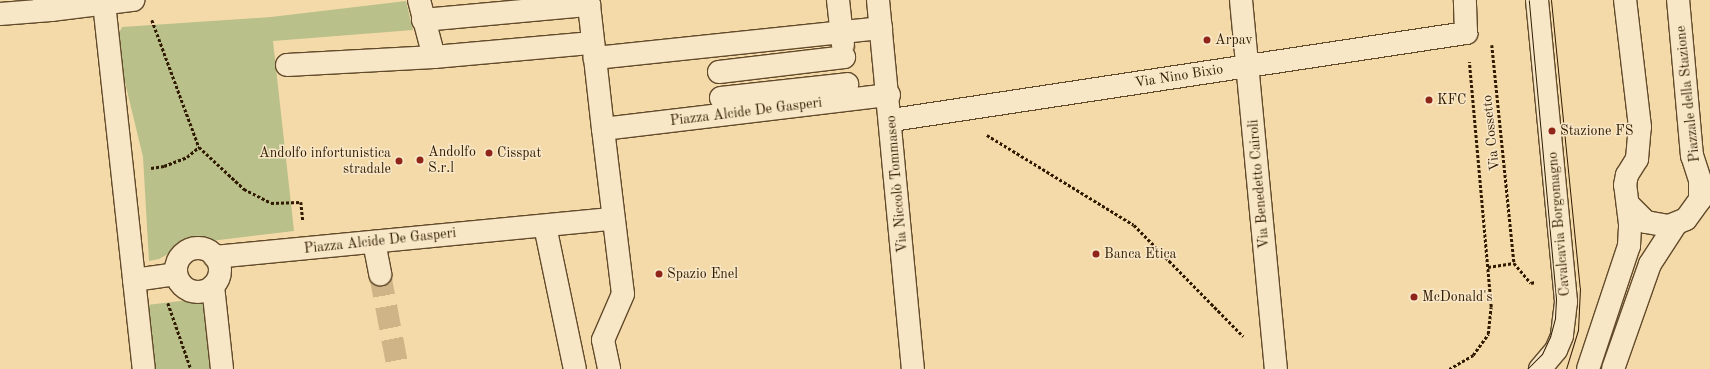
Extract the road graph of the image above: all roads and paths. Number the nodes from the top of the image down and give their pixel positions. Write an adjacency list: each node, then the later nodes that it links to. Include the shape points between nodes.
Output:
1 (133, 0): 9 (street)
2 (838, 0): 15 (street)
3 (878, 0): 14 (street, Via Niccolò Tommaseo)
4 (1241, 0): 22 (street, Via Benedetto Cairoli)
5 (1465, 0): 16 (street)
6 (1537, 0): 54 (street, Cavalcavia Borgomagno, via 1566,302 1566,320 1559,343)
7 (1625, 0): 32 (street, via 1640,127 1637,160 1626,179)
8 (1678, 0): 34 (street, Piazzale della Stazione, via 1692,156 1701,190 1700,200 1694,211)
9 (104, 3): 10 (street); 31 (street)
10 (48, 5): 12 (street)
11 (421, 10): 18 (street, via 589,5); 20 (street)
12 (0, 14)
13 (152, 18): 30 (path)
14 (881, 28): 15 (street); 25 (street, Via Niccolò Tommaseo)
15 (841, 32): 18 (street); 19 (street)
16 (1466, 33): 22 (street, Via Nino Bixio); 40 (path)
17 (1492, 38): 39 (path, Via Cossetto)
18 (594, 50): 20 (street); 28 (street)
19 (844, 57): 23 (street); 24 (street)
20 (434, 58): 21 (street)
21 (288, 65)
22 (1248, 65): 27 (street, Via Nino Bixio); 46 (street, Via Benedetto Cairoli)
23 (719, 72)
24 (848, 92): 25 (street, Piazza Alcide De Gasperi); 26 (street); 28 (street, Piazza Alcide De Gasperi)
25 (889, 95): 27 (street, Via Niccolò Tommaseo)
26 (721, 98)
27 (892, 120): 52 (street, Via Niccolò Tommaseo)
28 (603, 129): 33 (street)
29 (981, 131): 46 (path, via 1134,225 1230,324)
30 (199, 147): 31 (path, via 187,157 164,166); 37 (path, via 244,189 271,202 301,202)
31 (122, 171): 43 (street)
32 (1629, 205): 34 (street, via 1646,222 1662,226); 55 (street, via 1629,246)
33 (613, 219): 35 (street, Piazza Alcide De Gasperi); 51 (street, via 623,294 603,340)
34 (1676, 224): 56 (street, Piazzale della Stazione, via 1650,264)
35 (545, 226): 36 (street, Piazza Alcide De Gasperi); 50 (street)
36 (374, 242): 37 (street, Piazza Alcide De Gasperi); 41 (street)
37 (306, 248): 38 (street, Piazza Alcide De Gasperi)
38 (215, 257): 42 (street, via 199,248 189,250); 45 (street, via 220,272)
39 (1514, 263): 40 (path); 44 (path)
40 (1488, 267): 53 (path, via 1491,307 1488,334 1473,355)
41 (380, 274)
42 (167, 275): 43 (street); 45 (street, via 191,291 207,291); 48 (path)
43 (134, 280): 47 (street)
44 (1531, 282)
45 (213, 286): 49 (street)
46 (1276, 366)
47 (144, 369)
48 (191, 369)
49 (222, 369)
50 (575, 369)
51 (608, 369)
52 (913, 369)
53 (1449, 369)
54 (1540, 369)
55 (1588, 369)
56 (1614, 369)

